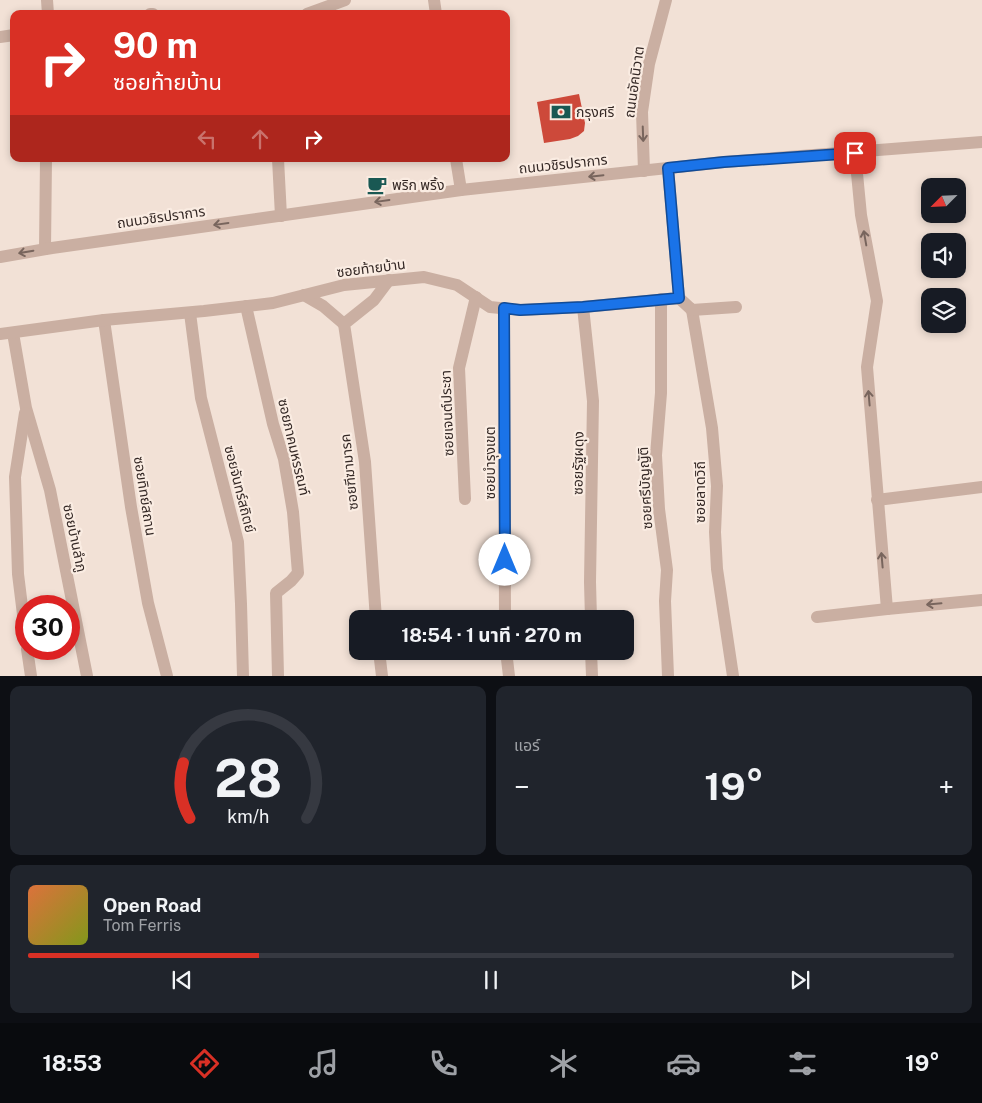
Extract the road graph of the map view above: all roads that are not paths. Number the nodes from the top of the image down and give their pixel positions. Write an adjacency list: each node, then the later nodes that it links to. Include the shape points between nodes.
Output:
1 (344, 0): 3 (street)
2 (666, 0): 10 (street, ถนนอัคนิวาต, one-way to 10, via 649,64 642,112)
3 (318, 10)
4 (982, 142): 5 (street, ถนนวชิรปราการ)
5 (855, 153): 9 (street, ถนนวชิรปราการ); 33 (street, one-way to 5, via 866,367 876,301 861,215)
6 (46, 162): 13 (street)
7 (278, 162): 12 (street)
8 (456, 162): 11 (street)
9 (668, 168): 10 (street, ถนนวชิรปราการ); 18 (street)
10 (644, 171): 11 (street, ถนนวชิรปราการ, one-way to 11)
11 (461, 190): 12 (street, ถนนวชิรปราการ, one-way to 12)
12 (281, 216): 13 (street, ถนนวชิรปราการ, one-way to 13)
13 (45, 249): 14 (street, ถนนวชิรปราการ, one-way to 14)
14 (0, 257)
15 (389, 280): 16 (street, ซอยท้ายบ้าน, via 344,285); 17 (street, ซอยท้ายบ้าน, via 424,278 457,285); 27 (street, via 374,300)
16 (304, 295): 20 (street, ซอยท้ายบ้าน); 27 (street)
17 (476, 297): 23 (street, ซอยท้ายบ้าน, via 490,306); 32 (street, ซอยเจนต์ประชา, via 459,368)
18 (679, 298): 19 (street, ซอยท้ายบ้าน); 24 (street)
19 (661, 300): 21 (street, ซอยท้ายบ้าน); 53 (street, ซอยศรีบัญญัติ, via 661,393 656,455 667,570)
20 (246, 306): 25 (street, ซอยท้ายบ้าน); 49 (street, ซอยภาคมหรรณฑ์, via 284,459 293,512 298,573 276,592)
21 (583, 307): 23 (street, ซอยท้ายบ้าน); 39 (street, ซอยรัฐผดุง, via 593,401)
22 (736, 307): 24 (street)
23 (504, 308): 38 (street, ซอยบำรุงเขต)
24 (692, 310): 54 (street, ซอยลาดวิถี, via 712,428 717,486 717,569)
25 (190, 313): 26 (street, ซอยท้ายบ้าน); 48 (street, ซอยจันทร์สถิตย์, via 202,398 238,542)
26 (104, 320): 28 (street, ซอยท้ายบ้าน); 47 (street, ซอยทิทย์สถาน, via 146,594)
27 (344, 324): 37 (street, ซอยฑีฆามารค, via 365,462)
28 (14, 333): 29 (street, ซอยท้ายบ้าน); 30 (street, ซอยบ้านลำภู)
29 (0, 334)
30 (26, 408): 34 (street, ซอยบ้านลำภู, via 15,477); 46 (street, ซอยบ้านลำภู, via 50,490)
31 (982, 487): 33 (street)
32 (465, 499)
33 (877, 500): 36 (street, one-way to 33)
34 (21, 595)
35 (982, 600): 36 (street, one-way to 36)
36 (887, 609): 40 (street)
37 (375, 610)
38 (505, 610)
39 (591, 610)
40 (817, 617)
41 (28, 660): 45 (street)
42 (380, 660): 50 (street)
43 (507, 660): 51 (street)
44 (591, 660): 52 (street)
45 (30, 676)
46 (87, 676)
47 (167, 676)
48 (243, 676)
49 (278, 676)
50 (382, 676)
51 (508, 676)
52 (592, 676)
53 (668, 676)
54 (733, 676)

